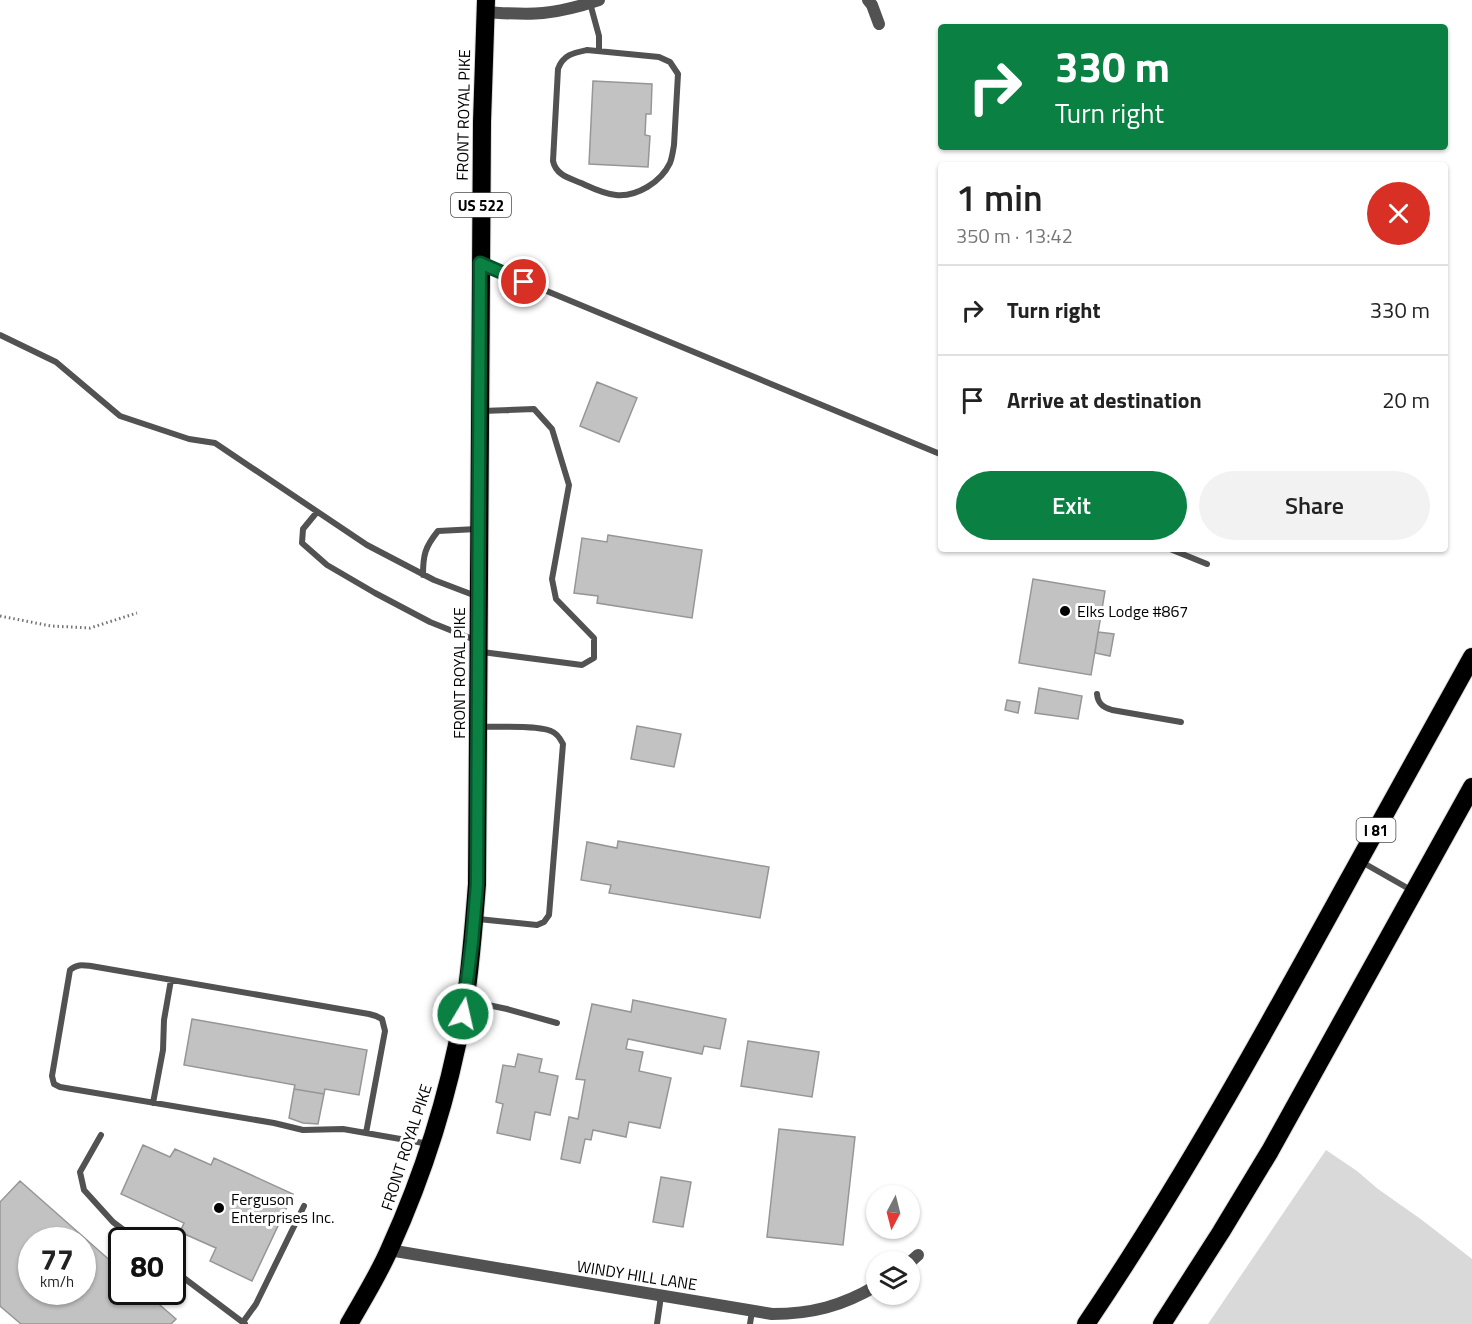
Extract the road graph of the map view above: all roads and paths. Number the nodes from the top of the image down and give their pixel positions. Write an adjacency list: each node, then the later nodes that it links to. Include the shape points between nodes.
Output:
1 (868, 0): 4 (street)
2 (595, 1): 3 (street, via 542,13 515,14); 5 (lane)
3 (486, 6): 6 (highway, FRONT ROYAL PIKE / US 522)
4 (879, 24)
5 (599, 50): 5 (lane, via 570,54 560,63 554,168 609,194 625,195 649,185 670,163 678,74 670,62 659,57)
6 (480, 263): 8 (highway, FRONT ROYAL PIKE / US 522); 9 (lane)
7 (0, 335): 10 (lane, via 56,362 120,416 189,439 215,443)
8 (480, 411): 11 (highway, FRONT ROYAL PIKE / US 522); 18 (lane, via 534,409 552,429 569,485 552,579 556,599 594,638 594,658 582,665)
9 (938, 453)
10 (317, 512): 14 (lane, via 366,545); 18 (lane, via 303,530 302,543 327,565)
11 (479, 529): 14 (lane, via 438,531 423,559); 15 (highway, FRONT ROYAL PIKE / US 522)
12 (1177, 552): 13 (lane)
13 (1207, 564)
14 (423, 575): 15 (lane)
15 (479, 598): 18 (highway, FRONT ROYAL PIKE / US 522)
16 (137, 613): 17 (path, via 90,628 51,626)
17 (0, 616)
18 (478, 647): 22 (highway, FRONT ROYAL PIKE / US 522)
19 (1472, 657): 24 (highway, I 81)
20 (1097, 694): 21 (lane, via 1107,708)
21 (1181, 722)
22 (478, 727): 26 (highway, FRONT ROYAL PIKE / US 522); 26 (lane, via 549,730 563,744 549,915 537,925)
23 (1472, 787): 25 (highway)
24 (1359, 860): 25 (lane); 45 (highway, I 81, via 1208,1130)
25 (1414, 892): 46 (highway, via 1270,1151)
26 (474, 918): 28 (highway, FRONT ROYAL PIKE / US 522)
27 (171, 980): 30 (lane); 30 (lane, via 80,964 72,968 52,1076 54,1084 60,1087); 31 (lane, via 382,1019 385,1031)
28 (465, 1001): 29 (lane); 33 (highway, FRONT ROYAL PIKE / US 522, via 453,1061)
29 (557, 1023)
30 (153, 1103): 31 (lane, via 303,1130)
31 (366, 1133): 33 (lane)
32 (101, 1135): 35 (lane, via 80,1172 84,1190)
33 (429, 1144): 36 (highway, FRONT ROYAL PIKE / US 522)
34 (304, 1206): 41 (lane)
35 (120, 1227)
36 (389, 1250): 39 (street, WINDY HILL LANE); 42 (highway, FRONT ROYAL PIKE / US 522)
37 (186, 1279): 41 (lane)
38 (866, 1292): 40 (street, WINDY HILL LANE, via 815,1311)
39 (661, 1296): 40 (street, WINDY HILL LANE); 43 (lane)
40 (752, 1311): 44 (lane)
41 (245, 1323)
42 (349, 1324)
43 (657, 1324)
44 (750, 1324)
45 (1086, 1324)
46 (1162, 1324)

